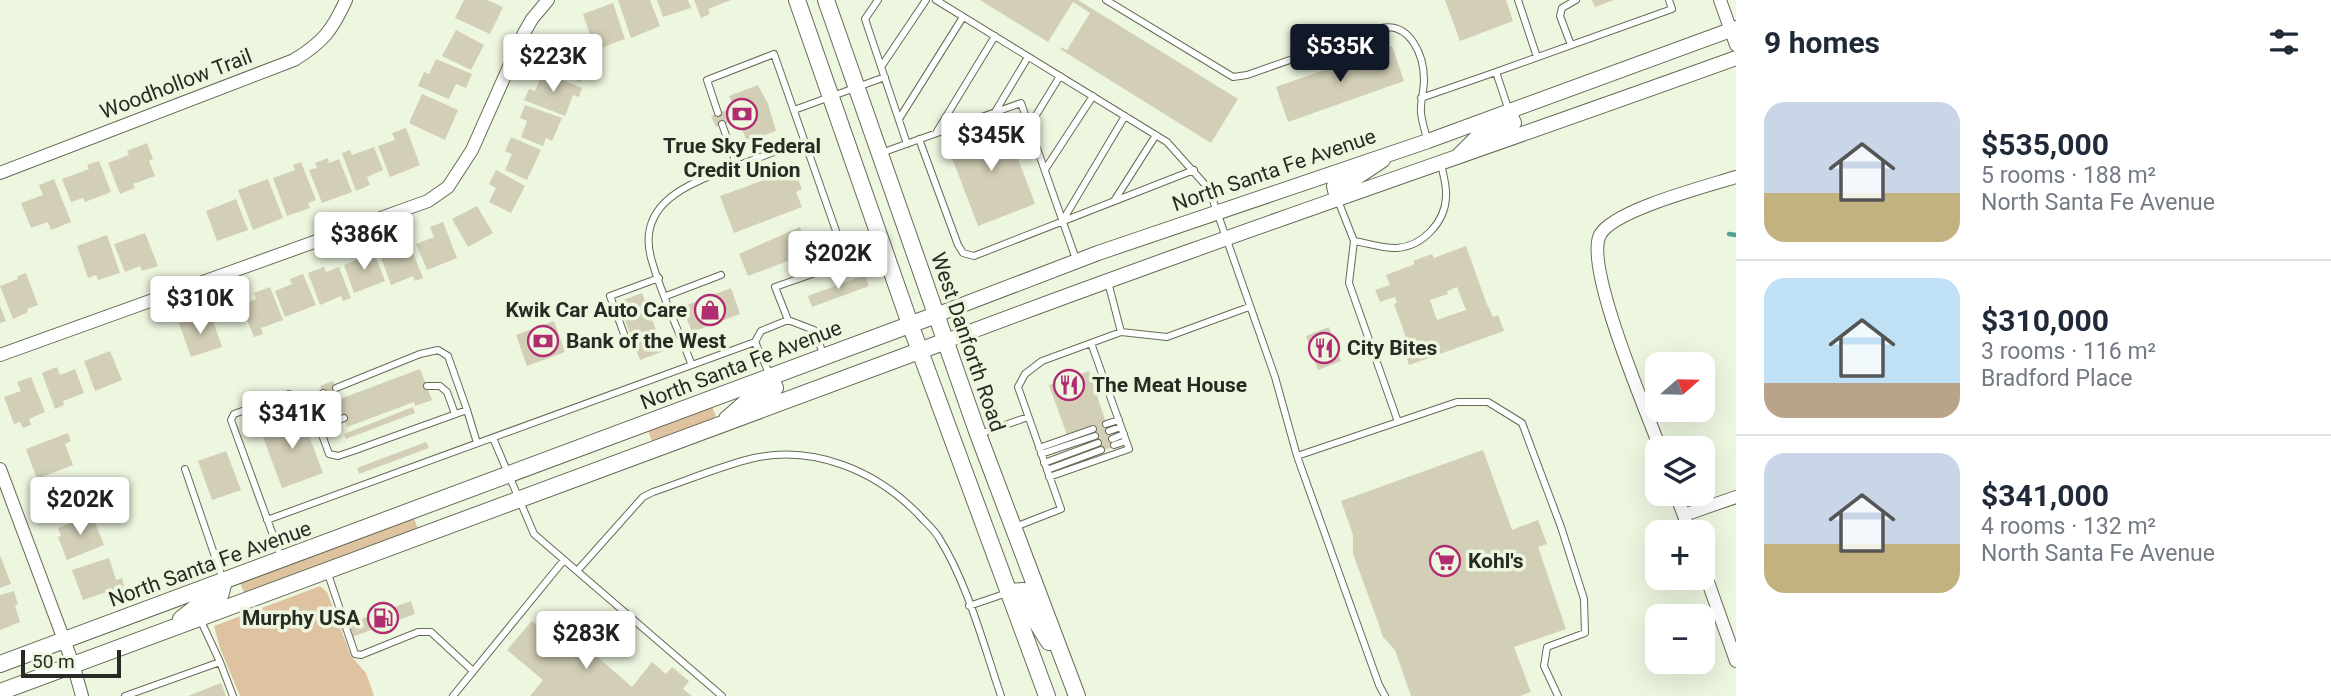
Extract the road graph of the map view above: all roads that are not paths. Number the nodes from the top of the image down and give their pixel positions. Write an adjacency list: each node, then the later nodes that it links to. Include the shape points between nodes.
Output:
1 (548, 0): 74 (street, via 524,33 472,150 448,187 428,201)
2 (797, 0): 26 (main road)
3 (826, 0): 25 (main road, West Danforth Road)
4 (878, 0): 21 (lane, via 865,19)
5 (926, 0): 21 (lane)
6 (936, 0): 13 (lane)
7 (1106, 0): 28 (lane, via 1233,77 1381,28 1399,28 1412,40 1423,64)
8 (1518, 0): 19 (lane)
9 (1576, 0): 16 (lane, via 1562,8 1560,16)
10 (1669, 0): 16 (lane, via 1672,9)
11 (1720, 0): 14 (street)
12 (345, 2): 49 (street, Woodhollow Trail, via 329,34 294,60)
13 (963, 17): 15 (lane); 34 (lane)
14 (1733, 29): 17 (street); 30 (street, North Santa Fe Avenue)
15 (995, 37): 18 (lane); 37 (lane)
16 (1571, 45): 19 (lane)
17 (1736, 45)
18 (1028, 57): 23 (lane); 31 (lane)
19 (1537, 57): 22 (lane)
20 (1736, 58): 45 (street)
21 (881, 67): 24 (lane)
22 (1496, 72): 28 (lane); 30 (lane)
23 (1060, 76): 27 (lane); 36 (lane)
24 (885, 77): 25 (lane); 34 (lane)
25 (857, 87): 26 (lane); 44 (main road, West Danforth Road)
26 (831, 96): 29 (lane); 55 (main road)
27 (1093, 96): 33 (lane); 47 (lane)
28 (1421, 98): 41 (lane)
29 (794, 110): 32 (lane, via 774,54 707,80); 40 (lane)
30 (1510, 111): 41 (street, North Santa Fe Avenue); 45 (street, via 1514,123 1479,135)
31 (995, 112): 36 (lane, via 1021,103); 37 (lane)
32 (718, 113)
33 (1125, 116): 38 (lane); 54 (lane)
34 (899, 119): 42 (lane)
35 (722, 124): 46 (lane)
36 (1030, 125): 47 (lane)
37 (936, 133): 39 (lane)
38 (1156, 135): 48 (lane); 52 (lane)
39 (919, 139): 42 (lane); 54 (lane, via 963,253 974,257)
40 (805, 141): 46 (lane); 58 (lane)
41 (1428, 141): 43 (street, North Santa Fe Avenue)
42 (907, 144): 44 (lane)
43 (1399, 150): 51 (street, via 1356,178 1334,186); 53 (street, North Santa Fe Avenue)
44 (879, 153): 65 (main road, West Danforth Road)
45 (1448, 161): 51 (street); 57 (lane, via 1447,197 1428,236 1396,248)
46 (737, 166): 61 (lane, via 690,184 655,213 649,235)
47 (1046, 168): 54 (lane)
48 (1194, 170): 52 (lane); 53 (lane, via 1209,189)
49 (0, 173)
50 (1736, 177): 91 (street, via 1635,211 1614,221 1600,235 1597,256 1603,292)
51 (1337, 198): 56 (street); 57 (lane)
52 (1113, 202): 54 (lane)
53 (1216, 211): 56 (lane); 59 (street, North Santa Fe Avenue)
54 (1063, 220): 59 (lane)
55 (879, 235): 58 (lane); 67 (main road)
56 (1225, 238): 62 (street); 64 (lane)
57 (1354, 241): 86 (lane, via 1349,283)
58 (842, 248): 66 (lane, via 818,272 775,287)
59 (1077, 261): 65 (street, North Santa Fe Avenue)
60 (721, 275): 63 (lane)
61 (659, 278): 63 (lane); 69 (lane, via 610,296)
62 (1107, 280): 68 (lane); 70 (street)
63 (666, 296): 76 (lane)
64 (1250, 307): 68 (lane, via 1167,337); 95 (lane)
65 (936, 315): 67 (main road, North Santa Fe Avenue); 70 (main road, West Danforth Road)
66 (788, 320): 71 (lane, via 761,331); 75 (lane, via 814,330)
67 (910, 324): 73 (main road); 75 (main road, North Santa Fe Avenue)
68 (1121, 332): 72 (lane)
69 (624, 334)
70 (946, 341): 73 (main road); 90 (main road, West Danforth Road)
71 (755, 342): 76 (lane); 77 (lane)
72 (1091, 343): 84 (lane, via 1042,361 1025,374 1018,387); 89 (lane)
73 (920, 351): 87 (main road); 113 (main road)
74 (0, 355)
75 (824, 356): 77 (main road, North Santa Fe Avenue)
76 (691, 363): 92 (lane)
77 (770, 376): 87 (main road, via 775,388 751,398); 99 (main road, North Santa Fe Avenue)
78 (427, 386): 83 (lane, via 440,386 447,392)
79 (336, 387): 82 (lane, via 438,350 448,356)
80 (323, 393): 88 (lane, via 314,399)
81 (289, 394): 104 (lane, via 231,419)
82 (467, 410): 83 (lane); 93 (lane)
83 (455, 414): 88 (lane, via 338,456 329,454)
84 (1028, 417): 90 (lane); 94 (lane)
85 (344, 418): 88 (lane)
86 (1398, 422): 95 (lane); 135 (lane, via 1457,402 1488,401 1522,423 1584,599 1585,633 1547,648 1544,666)
87 (720, 425): 101 (main road)
88 (319, 428)
89 (1122, 430): 89 (lane, via 1110,435); 98 (lane, via 1129,449)
90 (978, 434): 106 (main road, West Danforth Road)
91 (1656, 436)
92 (493, 438): 93 (lane); 99 (lane)
93 (477, 443): 104 (lane)
94 (1040, 451): 98 (lane); 98 (lane, via 1097,440)
95 (1297, 456): 134 (lane)
96 (0, 469): 116 (street)
97 (185, 469): 111 (lane)
98 (1047, 470): 106 (lane, via 1061,509)
99 (507, 475): 101 (lane); 107 (main road, North Santa Fe Avenue)
100 (1736, 497): 103 (street)
101 (520, 499): 108 (lane, via 534,534); 109 (main road)
102 (1681, 506): 103 (street)
103 (1684, 515): 105 (street)
104 (267, 520): 107 (lane)
105 (1686, 520)
106 (1014, 528): 121 (main road, West Danforth Road)
107 (282, 559): 111 (main road, North Santa Fe Avenue)
108 (564, 561): 110 (lane); 122 (lane)
109 (327, 570): 115 (main road); 122 (lane, via 355,654 418,632 431,632)
110 (577, 571): 114 (lane, via 643,497 753,459 807,456 844,464 885,484 914,510 938,535); 130 (lane)
111 (224, 581): 115 (main road, via 220,596); 116 (main road, North Santa Fe Avenue)
112 (1711, 590): 117 (street)
113 (1010, 592): 114 (lane); 121 (main road, via 1023,591 1034,618); 132 (main road)
114 (969, 606): 131 (lane)
115 (197, 612): 118 (lane); 120 (main road, via 168,629)
116 (64, 640): 119 (main road, North Santa Fe Avenue); 120 (street)
117 (1736, 661)
118 (220, 662): 123 (lane); 128 (lane)
119 (0, 664)
120 (73, 664): 124 (main road); 125 (street)
121 (1066, 667): 133 (main road, West Danforth Road)
122 (473, 671): 129 (lane)
123 (150, 687): 126 (lane); 127 (lane)
124 (0, 692)
125 (82, 696)
126 (125, 696)
127 (153, 696)
128 (233, 696)
129 (453, 696)
130 (722, 696)
131 (1002, 696)
132 (1047, 696)
133 (1077, 696)
134 (1385, 696)
135 (1556, 696)

